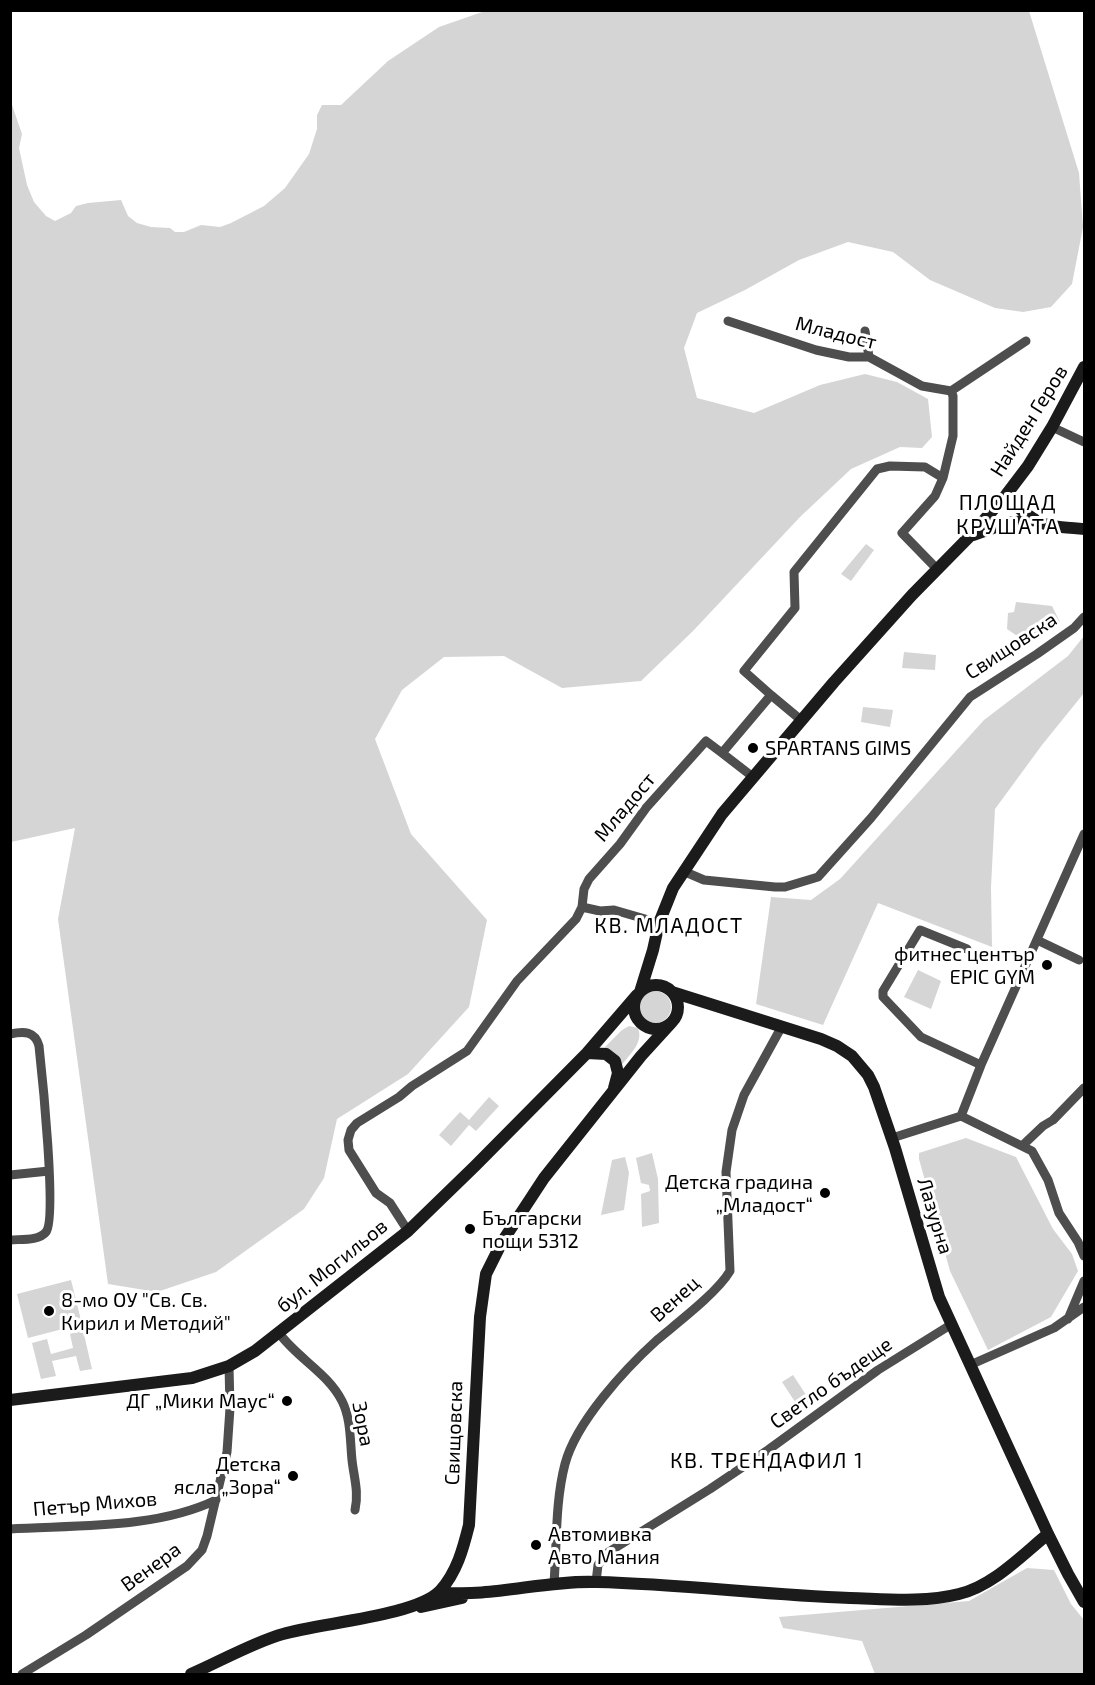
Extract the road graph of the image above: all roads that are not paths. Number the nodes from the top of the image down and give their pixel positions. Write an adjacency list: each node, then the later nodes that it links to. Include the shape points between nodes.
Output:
1 (728, 321): 4 (street, Младост, via 816,350)
2 (865, 331): 4 (street)
3 (1026, 341): 6 (street)
4 (869, 357): 6 (street, Младост, via 922,386)
5 (1084, 367): 7 (street, Найден Геров)
6 (951, 391): 9 (street, via 953,436)
7 (1053, 427): 8 (street); 10 (street, Найден Геров)
8 (1084, 442)
9 (944, 478): 14 (street, via 935,496 902,533); 16 (street, via 925,467 877,469 794,572 795,608 744,671)
10 (1006, 495): 11 (street); 13 (street)
11 (1034, 520): 12 (street, via 1049,526); 13 (street, via 997,525)
12 (1084, 529)
13 (971, 535): 14 (street)
14 (937, 569): 17 (street)
15 (1084, 617): 21 (street, Свищовска, via 1037,654 970,697 819,877 775,887 704,880)
16 (771, 695): 17 (street); 18 (street)
17 (801, 720): 19 (street)
18 (722, 753): 19 (street); 22 (street, Младост, via 706,741 589,879)
19 (753, 777): 21 (street)
20 (1084, 834): 24 (street)
21 (683, 871): 23 (street)
22 (582, 907): 23 (street, via 614,910); 46 (street, Младост, via 576,919 517,981 467,1051 351,1130 349,1150 376,1193 390,1203)
23 (659, 923): 26 (street)
24 (1037, 940): 27 (street); 38 (street)
25 (967, 949): 38 (street, via 920,930 883,997 921,1037)
26 (653, 950): 28 (street, via 657,974); 29 (street)
27 (1079, 960)
28 (667, 989): 29 (street, via 648,986); 30 (street, Лазурна); 31 (street, via 678,1004)
29 (638, 994): 32 (street, via 634,1008); 34 (street, бул. Могильов)
30 (702, 1002): 31 (street, via 685,1006); 33 (street, Лазурна)
31 (674, 1019): 32 (street, via 658,1029); 37 (street, Свищовска)
32 (643, 1024): 34 (street, via 621,1023); 37 (street, Свищовска, via 645,1042)
33 (782, 1026): 42 (street, Лазурна, via 821,1039 852,1056 874,1087); 62 (street, Венец, via 744,1095 732,1130 726,1172 730,1271 640,1355 580,1429 561,1484)
34 (608, 1029): 36 (street, бул. Могильов)
35 (10, 1034): 44 (street, via 32,1034 38,1040)
36 (587, 1053): 40 (street, via 606,1054 615,1061 618,1073); 46 (street, бул. Могильов)
37 (641, 1056): 40 (street, Свищовска)
38 (981, 1065): 41 (street)
39 (1084, 1088): 43 (street)
40 (614, 1091): 64 (street, Свищовска, via 544,1178 486,1274 480,1317 469,1525 461,1557)
41 (961, 1116): 42 (street); 43 (street)
42 (892, 1138): 52 (street, Лазурна, via 939,1297)
43 (1023, 1145): 48 (street, via 1034,1153 1059,1213)
44 (49, 1171): 45 (street); 47 (street, via 48,1230 40,1237)
45 (10, 1175)
46 (408, 1231): 53 (street, бул. Могильов)
47 (10, 1240)
48 (1084, 1256)
49 (1084, 1281): 51 (street)
50 (1084, 1307): 51 (street)
51 (1068, 1319): 54 (street)
52 (952, 1324): 54 (street, Лазурна); 61 (street, Светло бъдеще, via 878,1370 710,1489 607,1553 598,1564)
53 (279, 1333): 55 (street, бул. Могильов); 58 (street, Зора, via 342,1400 358,1495)
54 (970, 1365): 60 (street, Лазурна)
55 (229, 1366): 56 (street, бул. Могильов, via 192,1378); 57 (street, Венера, via 226,1452)
56 (10, 1400)
57 (216, 1500): 59 (street, Петър Михов, via 201,1507 125,1523); 67 (street, Венера, via 202,1550 187,1566)
58 (355, 1510)
59 (10, 1528)
60 (1048, 1534): 61 (street, via 984,1583 969,1592 942,1598 819,1597); 65 (street, Лазурна)
61 (596, 1582): 62 (street)
62 (555, 1583): 63 (street)
63 (516, 1588): 64 (street, via 463,1594); 66 (street)
64 (439, 1592): 66 (street, Свищовска)
65 (1084, 1602)
66 (405, 1610): 68 (street, Свищовска, via 280,1635)
67 (22, 1674)
68 (191, 1674)

